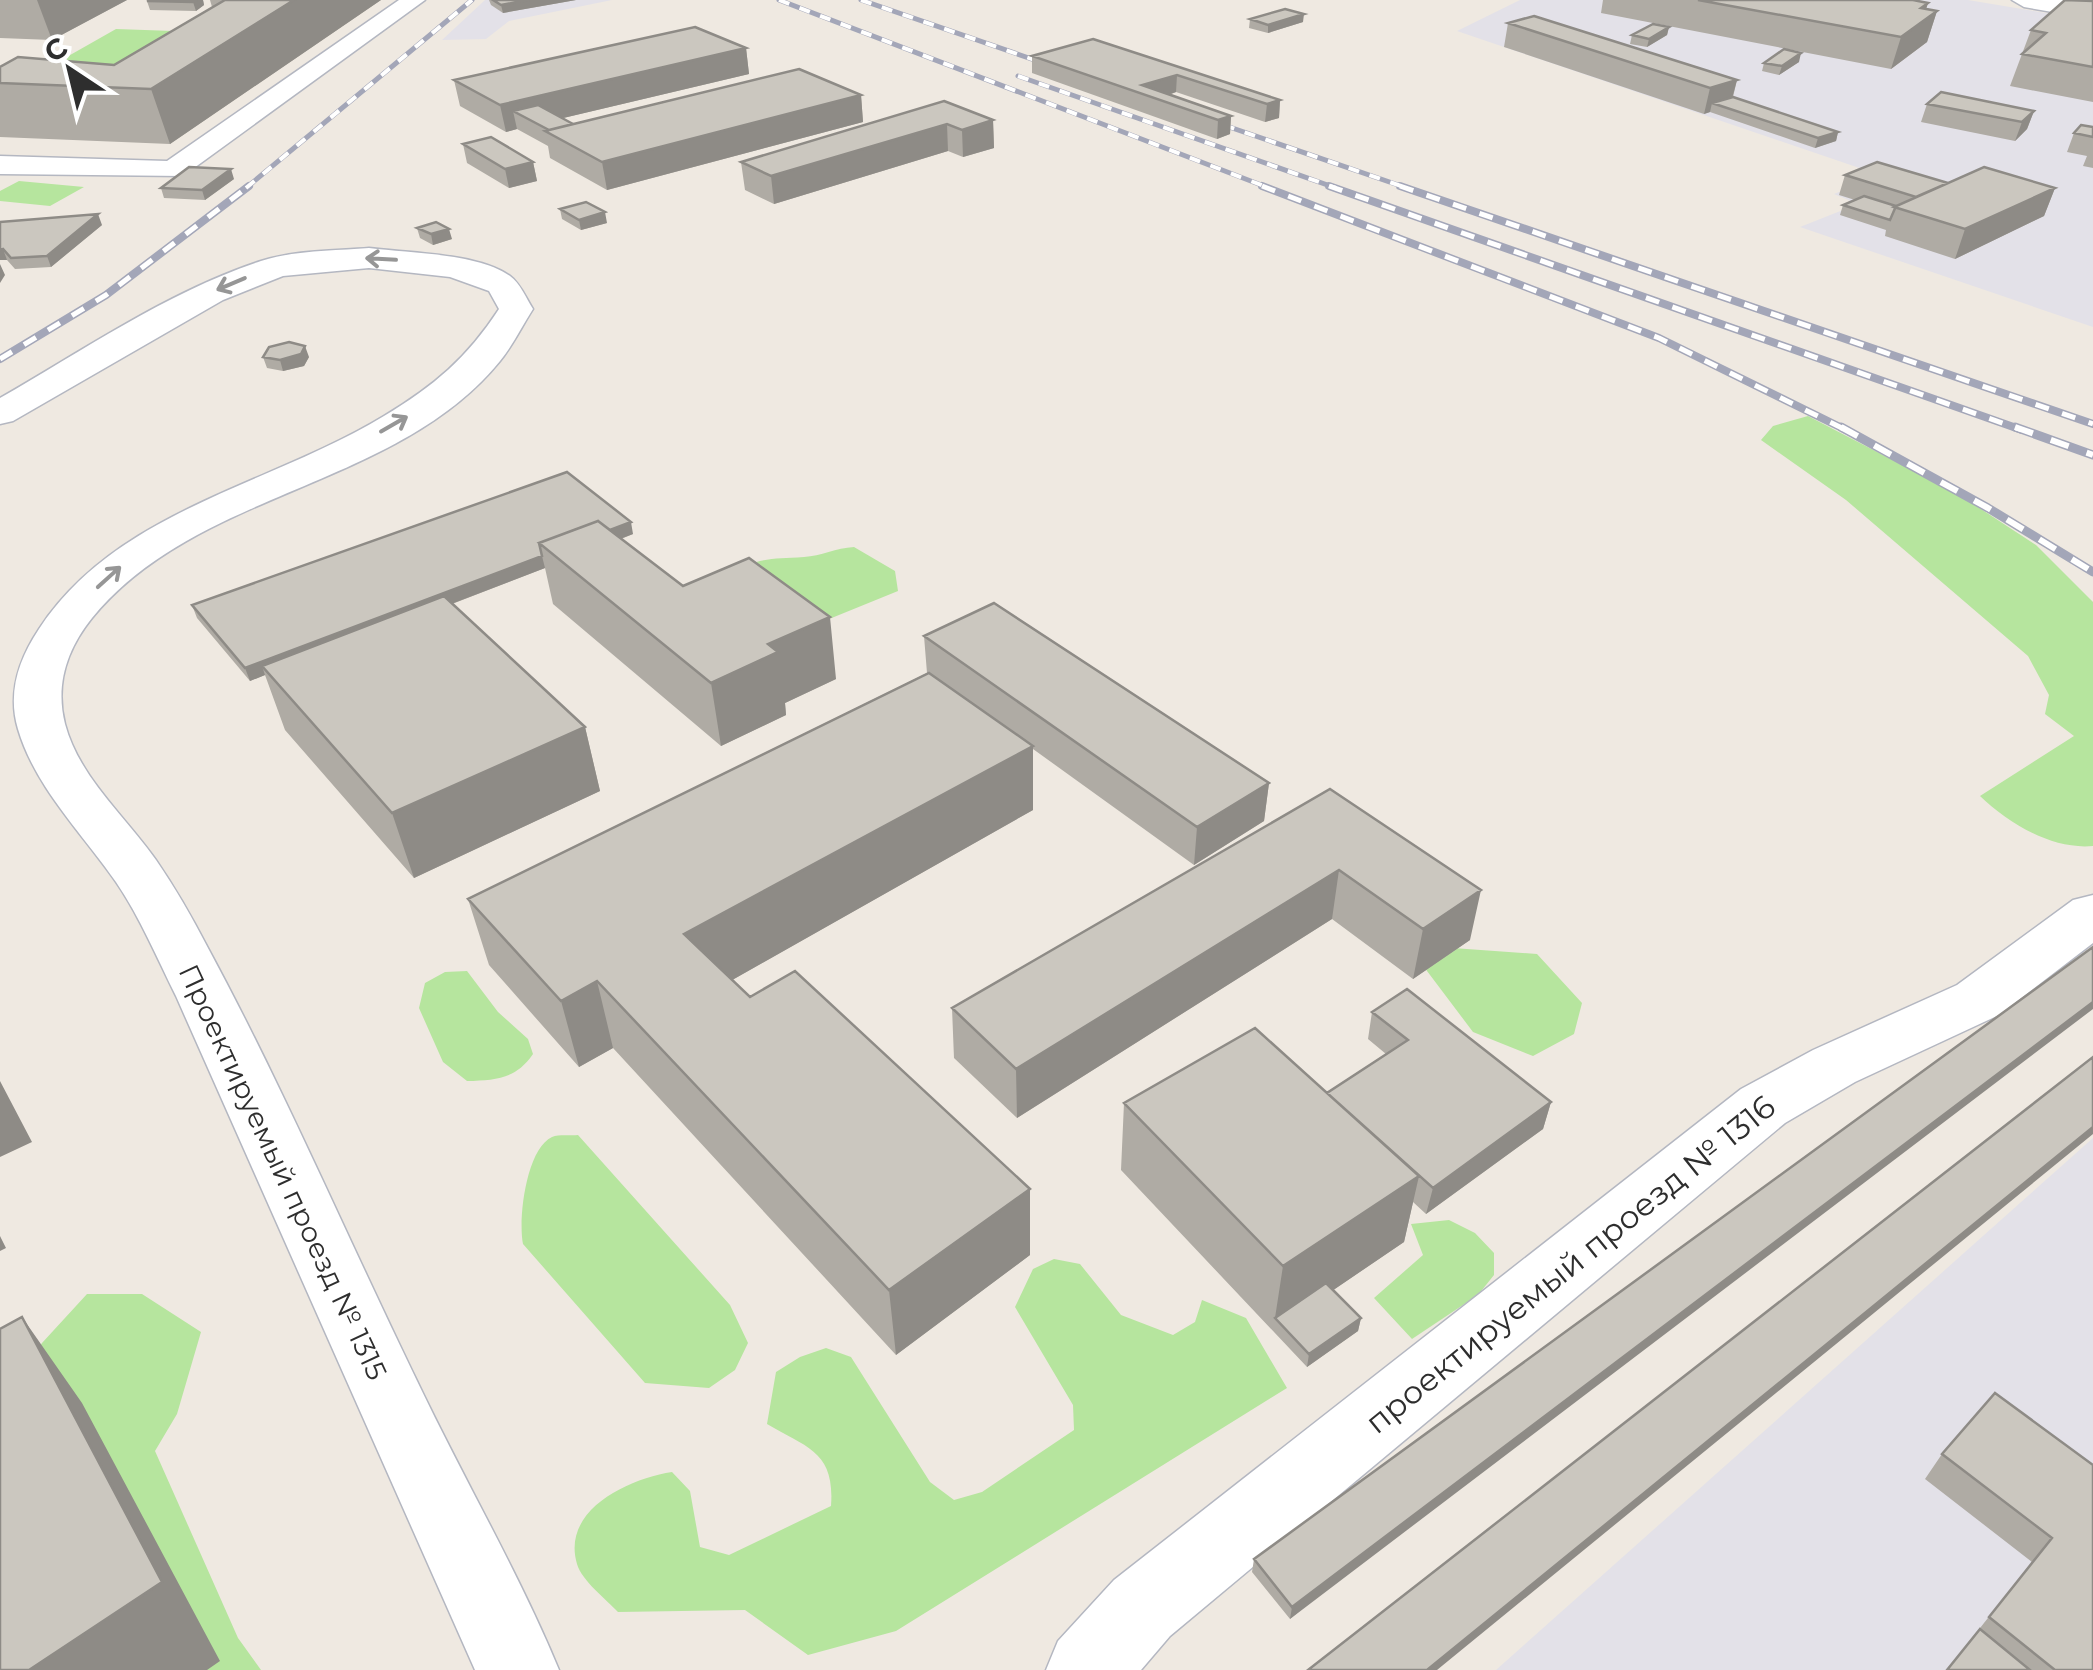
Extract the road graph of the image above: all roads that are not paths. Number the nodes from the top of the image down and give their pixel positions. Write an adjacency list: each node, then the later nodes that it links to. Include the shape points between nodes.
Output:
1 (414, 0): 4 (street, via 173,170)
2 (2024, 0): 3 (street)
3 (2093, 12)
4 (0, 164)
5 (0, 413): 7 (street, Проектируемый проезд № 1315, one-way to 5, via 420,1470 236,1056 148,888 47,746 36,698 48,652 79,605 120,567 164,536 342,453 448,390 487,356 516,309 502,285 450,266 369,258 301,262 211,292)
6 (2093, 914): 8 (street, проектируемый проезд № 1316, via 1978,1000 1763,1106 1142,1608)
7 (518, 1670)
8 (1088, 1670)

